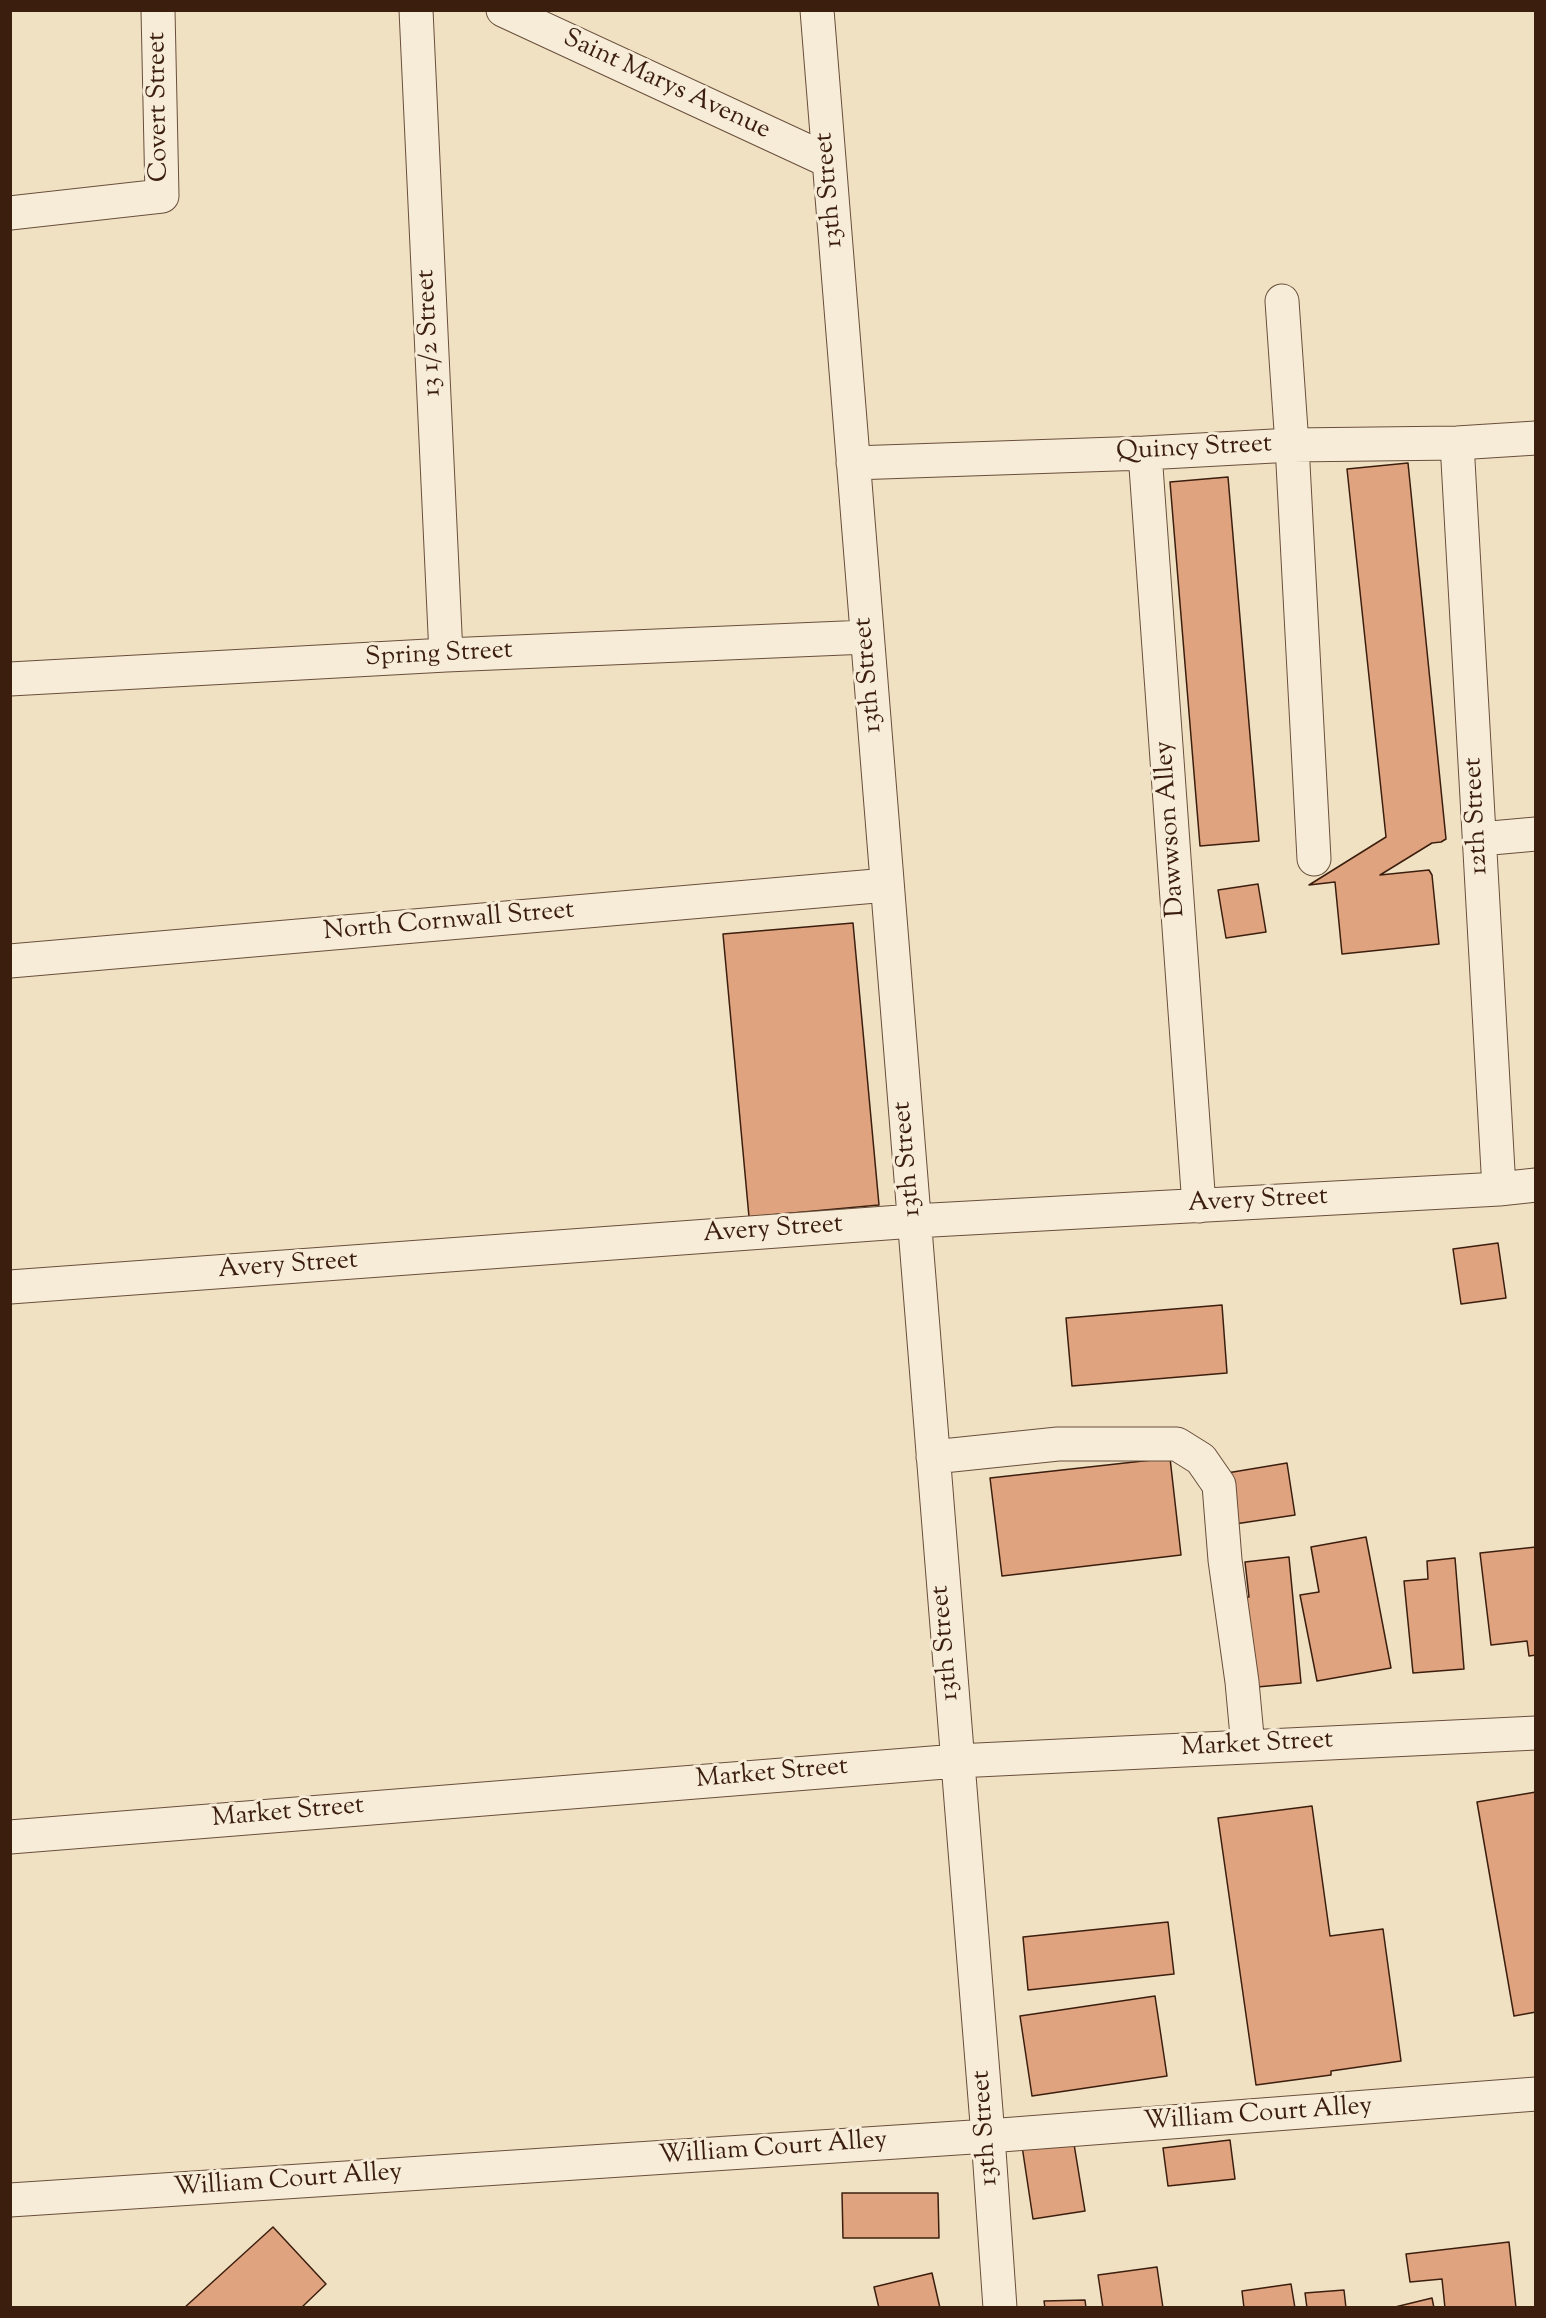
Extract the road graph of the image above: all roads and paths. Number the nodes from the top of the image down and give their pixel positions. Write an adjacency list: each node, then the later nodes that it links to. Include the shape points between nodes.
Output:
1 (158, 10): 6 (street, Covert Street, via 162,196)
2 (416, 10): 14 (street, 13 1/2 Street)
3 (503, 10): 5 (street, Saint Marys Avenue)
4 (817, 10): 5 (street, 13th Street)
5 (829, 160): 12 (street, 13th Street)
6 (10, 213)
7 (1282, 301): 10 (street)
8 (1536, 438): 9 (street, Quincy Street)
9 (1457, 442): 10 (street, Quincy Street); 17 (street, 12th Street)
10 (1292, 445): 11 (street, Quincy Street); 18 (street)
11 (1145, 453): 12 (street, Quincy Street); 23 (street, Dawwson Alley)
12 (853, 463): 13 (street, 13th Street)
13 (867, 637): 14 (street, Spring Street); 19 (street, 13th Street)
14 (446, 655): 15 (street, Spring Street)
15 (10, 679)
16 (1536, 834): 17 (street)
17 (1480, 839): 22 (street, 12th Street)
18 (1314, 859)
19 (887, 885): 20 (street, North Cornwall Street); 24 (street, 13th Street)
20 (10, 961)
21 (1536, 1185): 22 (street, Avery Street)
22 (1499, 1189): 23 (street, Avery Street)
23 (1199, 1206): 24 (street, Avery Street)
24 (914, 1221): 25 (street, Avery Street); 26 (street, 13th Street)
25 (10, 1287)
26 (933, 1457): 28 (street, via 1058,1444 1177,1444 1201,1459 1219,1485); 29 (street, 13th Street)
27 (1536, 1732): 28 (street, Market Street)
28 (1248, 1747): 29 (street, Market Street)
29 (957, 1761): 30 (street, Market Street); 32 (street, 13th Street)
30 (10, 1837)
31 (1536, 2094): 32 (street, William Court Alley)
32 (988, 2136): 33 (street, William Court Alley); 34 (street, 13th Street)
33 (10, 2199)
34 (1000, 2307)

